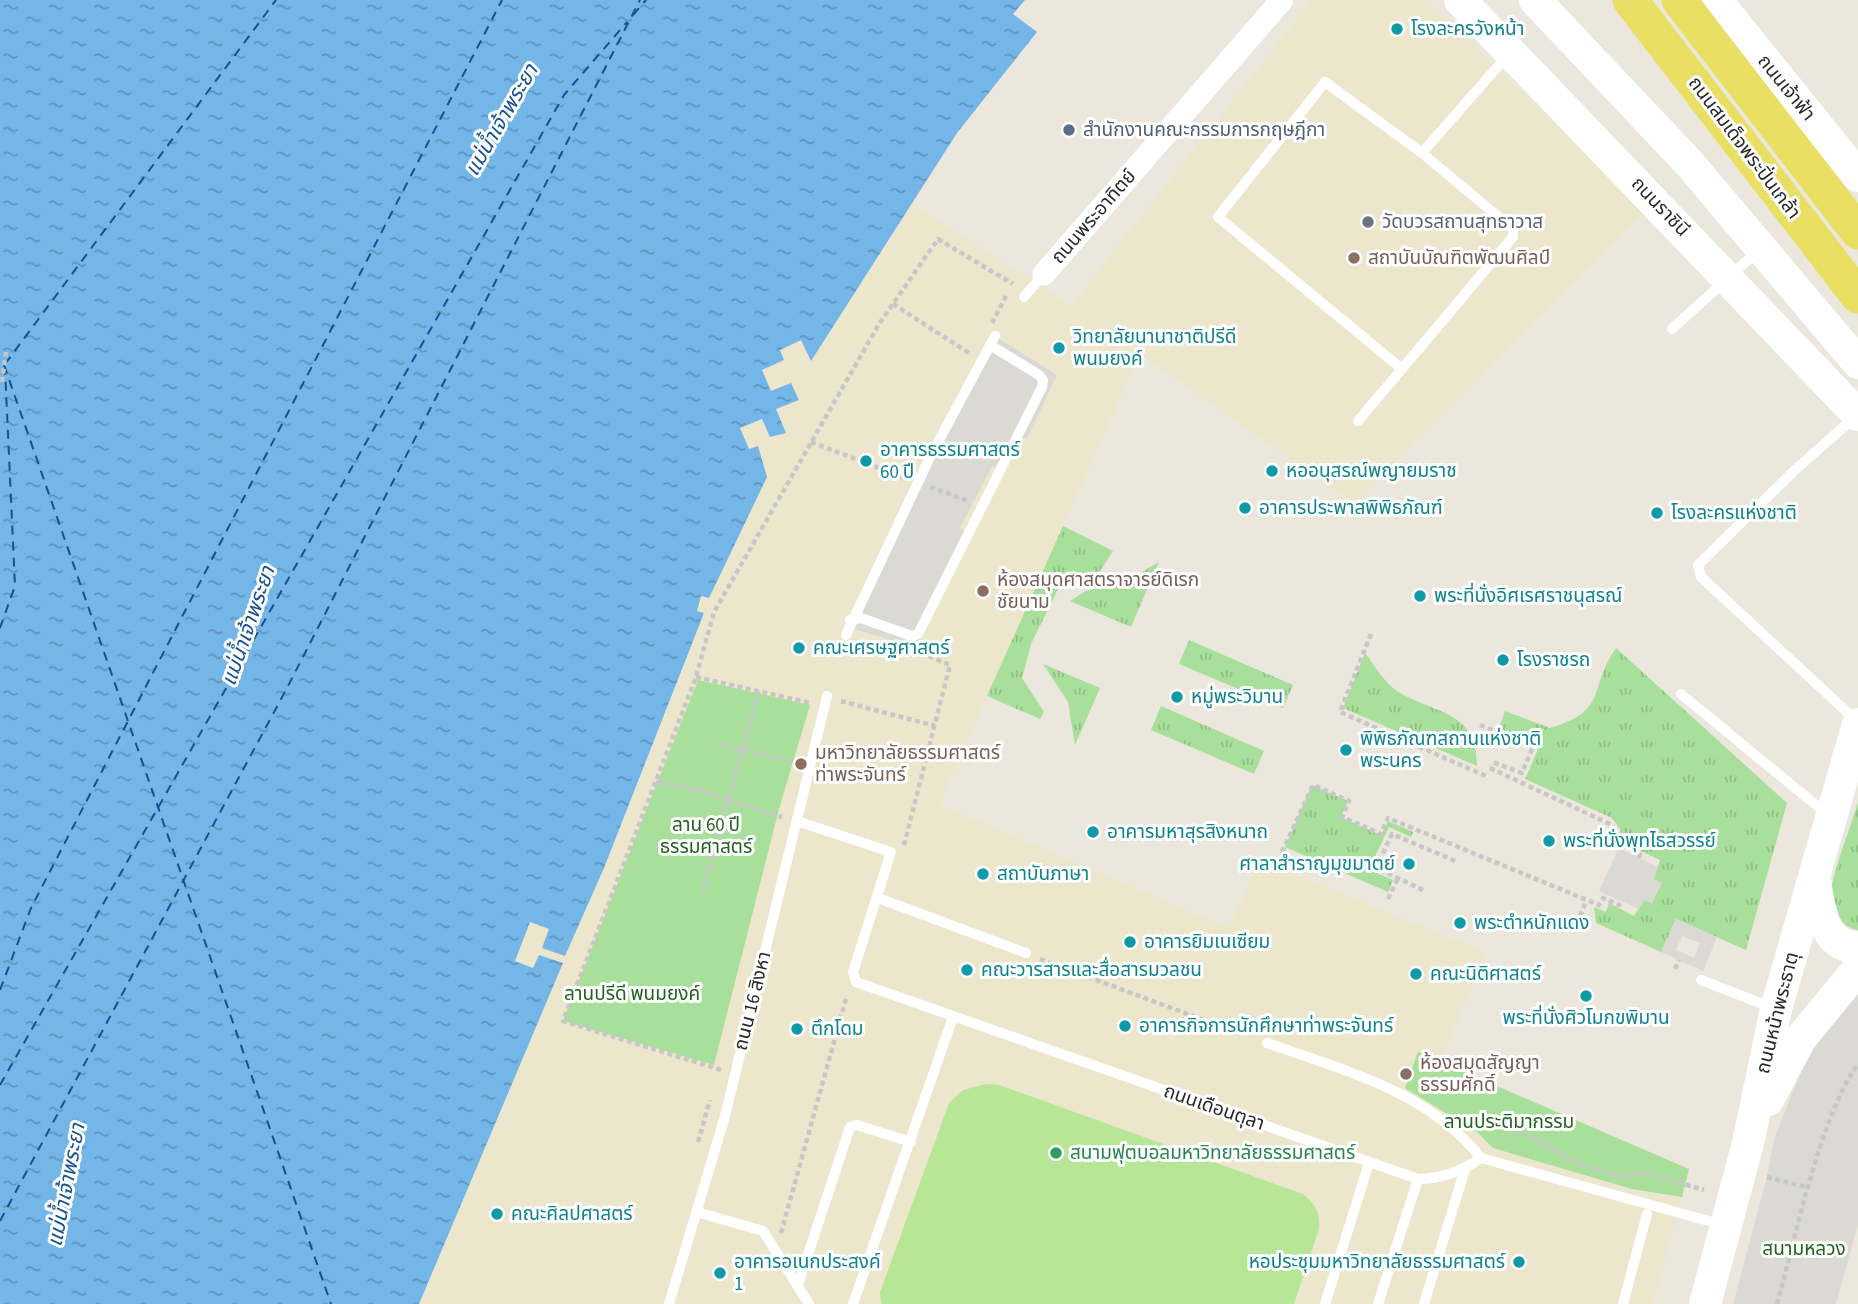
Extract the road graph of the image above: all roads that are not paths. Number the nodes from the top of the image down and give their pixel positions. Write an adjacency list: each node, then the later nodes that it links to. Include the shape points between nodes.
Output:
1 (1282, 0): 12 (street, ถนนพระอาทิตย์)
2 (1460, 0): 7 (street, ถนนราชินี)
3 (1535, 0): 11 (street)
4 (1630, 0): 14 (main road, ถนนสมเด็จพระปิ่นเกล้า)
5 (1679, 0): 10 (main road, ถนนสมเด็จพระปิ่นเกล้า)
6 (1716, 0): 9 (street, ถนนเจ้าฟ้า)
7 (1509, 54): 8 (lane); 13 (street, ถนนราชินี)
8 (1422, 153): 18 (lane, via 1513,229 1513,234); 18 (lane, via 1325,82 1219,217)
9 (1856, 170)
10 (1858, 232)
11 (1762, 247): 13 (lane); 17 (street)
12 (1045, 274): 15 (lane)
13 (1728, 278): 16 (lane); 19 (street, ถนนราชินี)
14 (1851, 288)
15 (1024, 297)
16 (1672, 329)
17 (1858, 363)
18 (1402, 369): 20 (lane)
19 (1858, 415): 25 (lane, via 1698,565 1700,577)
20 (1358, 421)
21 (850, 620): 21 (lane, via 930,457 991,338 1043,380 981,507 915,635 861,618); 22 (lane)
22 (846, 635)
23 (1681, 694): 26 (lane)
24 (827, 696): 27 (lane, ถนน 16 สิงหา)
25 (1858, 723): 26 (street, ถนนหน้าพระธาตุ)
26 (1831, 817): 28 (street, ถนนหน้าพระธาตุ)
27 (797, 821): 29 (lane, via 891,852); 43 (lane, ถนน 16 สิงหา)
28 (1815, 875): 30 (street, via 1830,934 1839,943); 34 (street, ถนนหน้าพระธาตุ)
29 (878, 898): 31 (lane); 35 (lane, ถนนเดือนตุลา, via 852,978)
30 (1858, 947)
31 (1026, 953)
32 (1858, 969): 38 (street, via 1801,1038)
33 (1700, 980): 34 (lane)
34 (1776, 1009): 38 (street, ถนนหน้าพระธาตุ)
35 (953, 1017): 37 (lane); 40 (lane, ถนนเดือนตุลา)
36 (1267, 1043): 39 (lane, via 1388,1086 1452,1125)
37 (911, 1142): 46 (lane, via 857,1125 850,1127); 49 (lane)
38 (1748, 1143): 45 (street, ถนนหน้าพระธาตุ)
39 (1481, 1158): 41 (lane, ถนนเดือนตุลา); 45 (lane)
40 (1369, 1163): 42 (lane, ถนนเดือนตุลา); 50 (lane)
41 (1465, 1169): 42 (lane, ถนนเดือนตุลา); 52 (lane)
42 (1418, 1179): 51 (lane)
43 (697, 1212): 46 (lane, via 763,1231); 47 (lane, ถนน 16 สิงหา)
44 (1647, 1214): 53 (lane)
45 (1726, 1226): 54 (street, ถนนหน้าพระธาตุ)
46 (798, 1285): 48 (lane)
47 (669, 1304)
48 (809, 1304)
49 (853, 1304)
50 (1325, 1304)
51 (1378, 1304)
52 (1424, 1304)
53 (1623, 1304)
54 (1705, 1304)

